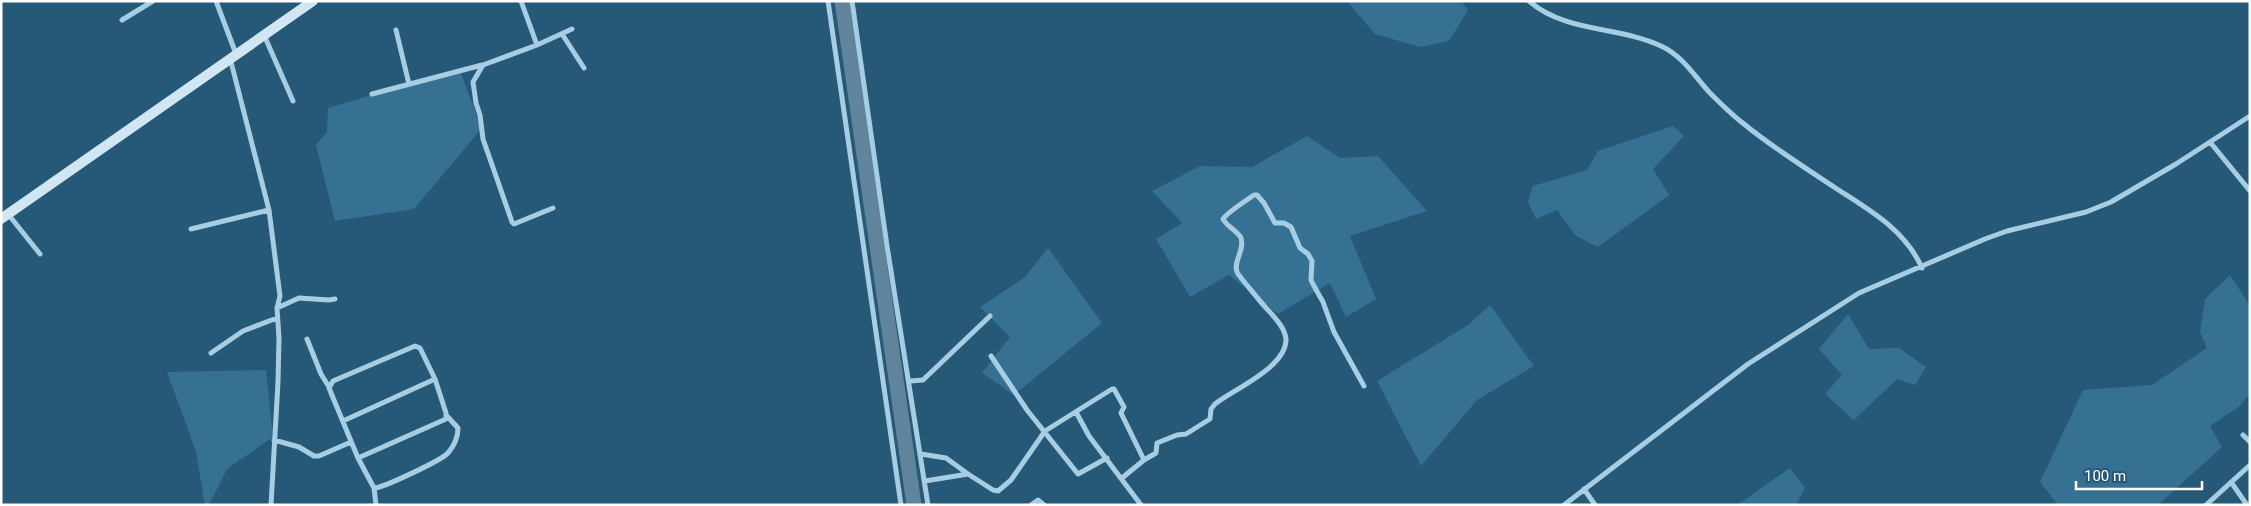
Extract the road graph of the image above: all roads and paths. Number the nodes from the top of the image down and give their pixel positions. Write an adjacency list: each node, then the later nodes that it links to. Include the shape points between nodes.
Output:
1 (153, 1): 8 (street)
2 (216, 1): 14 (street)
3 (313, 1): 12 (main road)
4 (521, 1): 13 (street)
5 (828, 1): 61 (street)
6 (852, 1): 37 (street)
7 (1530, 1): 28 (street, via 1547,14 1639,38 1674,54 1743,124 1892,226 1915,252)
8 (122, 20)
9 (572, 29): 11 (street)
10 (396, 30): 17 (street)
11 (562, 34): 13 (street); 16 (street)
12 (264, 35): 14 (main road); 19 (street)
13 (537, 46): 15 (street)
14 (233, 56): 24 (street); 25 (main road)
15 (483, 65): 17 (street); 23 (street, via 473,82 476,103 483,139 512,222 514,224)
16 (584, 68)
17 (409, 84): 18 (street)
18 (372, 94)
19 (292, 101)
20 (2250, 116): 21 (street)
21 (2210, 142): 22 (street); 28 (street, via 2110,202 2086,212 2007,232)
22 (2250, 191)
23 (553, 208)
24 (269, 210): 26 (street); 30 (street, via 280,296)
25 (5, 216): 27 (street)
26 (191, 229)
27 (40, 254)
28 (1922, 268): 58 (street, via 1859,293 1821,316 1748,364)
29 (335, 299): 30 (street, via 299,298)
30 (277, 308): 32 (street)
31 (990, 316): 37 (street, via 923,380)
32 (278, 318): 34 (street, via 243,331); 45 (street)
33 (307, 339): 39 (street)
34 (211, 353)
35 (990, 356): 43 (street)
36 (434, 379): 39 (street, via 420,348 415,346 333,380); 41 (street); 42 (street)
37 (910, 381): 48 (street)
38 (1364, 386): 51 (street, via 1334,332 1314,286 1312,261 1308,254 1300,248 1291,227 1274,223 1264,203 1254,195 1223,218 1242,245 1237,262 1238,273 1278,321 1286,338 1285,349 1272,365 1215,404 1210,419 1186,434 1157,443 1156,453)
39 (329, 388): 42 (street)
40 (1076, 412): 43 (street); 50 (street, via 1089,436); 51 (street, via 1114,389 1124,407 1121,413)
41 (447, 416): 49 (street); 57 (street, via 458,428 449,452 437,461)
42 (344, 421): 46 (street)
43 (1045, 431): 50 (street, via 1078,474); 53 (street, via 1011,480 998,491)
44 (2243, 435): 47 (street)
45 (274, 440): 46 (street, via 314,456); 59 (street)
46 (351, 442): 49 (street)
47 (2250, 442)
48 (921, 454): 53 (street, via 946,458); 55 (street)
49 (358, 458): 57 (street)
50 (1107, 458): 54 (street)
51 (1144, 460): 54 (street)
52 (2250, 465): 56 (street)
53 (968, 474): 55 (street)
54 (1122, 478): 65 (street)
55 (925, 480): 62 (street)
56 (2231, 482): 68 (street); 69 (street)
57 (374, 488): 60 (street)
58 (1584, 489): 66 (street); 67 (street)
59 (273, 504)
60 (376, 505)
61 (901, 505)
62 (928, 505)
63 (1031, 505): 64 (street, via 1038,500)
64 (1044, 505)
65 (1140, 505)
66 (1564, 505)
67 (1595, 505)
68 (2206, 505)
69 (2247, 505)

